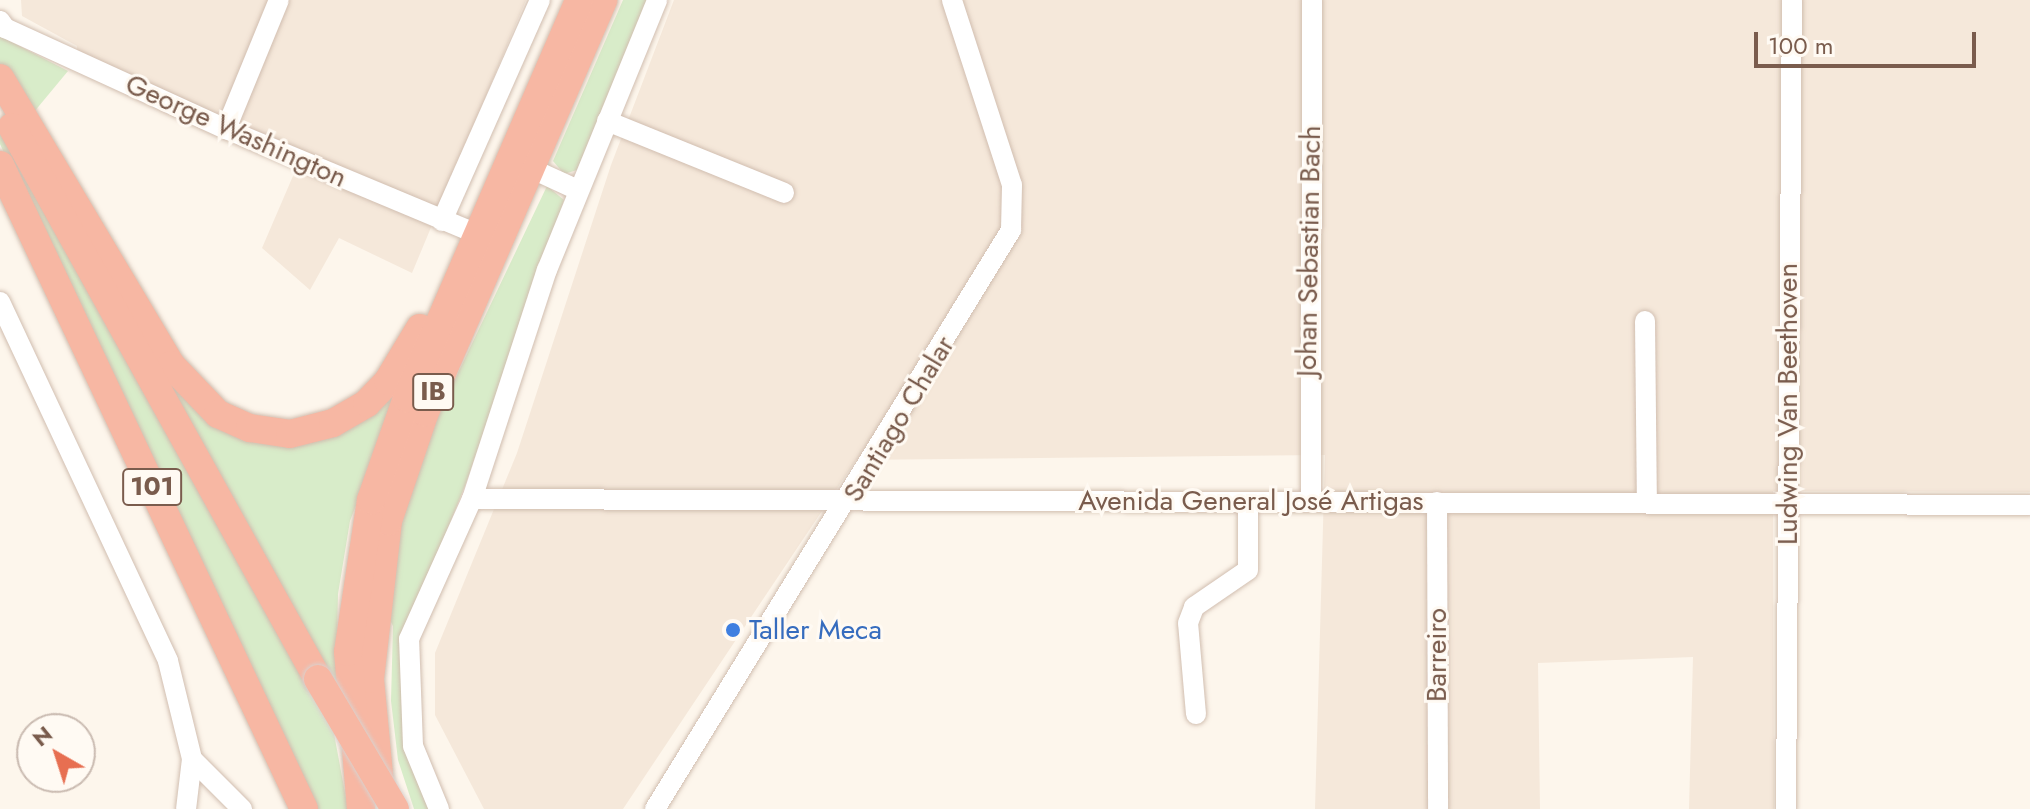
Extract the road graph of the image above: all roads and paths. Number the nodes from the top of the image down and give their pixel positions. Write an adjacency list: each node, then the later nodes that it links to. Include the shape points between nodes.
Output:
1 (279, 0): 13 (street)
2 (540, 0): 18 (street)
3 (579, 0): 19 (highway, IB)
4 (603, 0): 15 (highway, IB)
5 (657, 0): 12 (street)
6 (952, 0): 22 (street, Santiago Chalar, via 1012,185 1015,215 1004,246)
7 (1312, 0): 25 (street, Johan Sebastian Bach)
8 (1792, 0): 29 (street, Ludwing Van Beethoven)
9 (0, 21): 13 (street, George Washington, via 5,28)
10 (0, 78): 19 (highway, via 171,365 203,402 232,423 290,434 333,423 367,403 406,351 454,257)
11 (0, 103): 37 (highway, 101, bridge)
12 (607, 121): 16 (street); 17 (street)
13 (226, 129): 18 (street, George Washington)
14 (0, 165): 34 (highway, 101)
15 (530, 168): 16 (street); 36 (highway, IB, via 425,412 388,521 370,679)
16 (578, 190): 23 (street)
17 (784, 193)
18 (442, 221): 19 (street, George Washington)
19 (475, 239): 35 (highway, IB, via 387,450 357,561 348,697)
20 (0, 302): 31 (street, via 168,661)
21 (1645, 321): 27 (street)
22 (852, 498): 23 (street, Avenida General José Artigas); 24 (street, Avenida General José Artigas); 39 (street, Santiago Chalar)
23 (472, 499): 38 (street, via 409,639 413,746)
24 (1248, 502): 25 (street, Avenida General José Artigas); 30 (street, via 1248,570 1194,607 1188,623)
25 (1311, 502): 26 (street, Avenida General José Artigas)
26 (1437, 502): 27 (street, Avenida General José Artigas); 40 (street, Barreiro)
27 (1647, 503): 29 (street, Avenida General José Artigas)
28 (2030, 505): 29 (street, Avenida General José Artigas)
29 (1787, 506): 41 (street, Ludwing Van Beethoven)
30 (1196, 714)
31 (192, 759): 32 (street); 33 (street)
32 (186, 809)
33 (242, 809)
34 (304, 809)
35 (361, 809)
36 (384, 809)
37 (395, 809)
38 (439, 809)
39 (655, 809)
40 (1438, 809)
41 (1786, 809)

